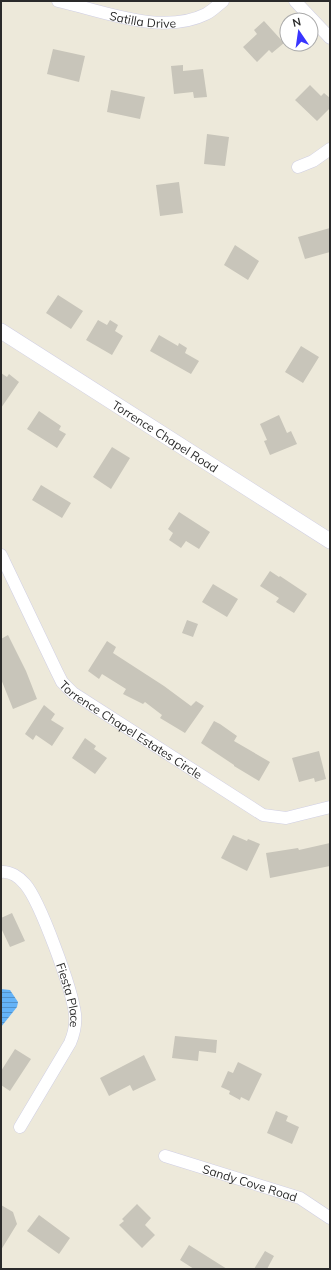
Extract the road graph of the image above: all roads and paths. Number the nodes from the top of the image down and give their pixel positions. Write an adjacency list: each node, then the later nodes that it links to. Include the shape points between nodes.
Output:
1 (58, 1): 2 (street, Satilla Drive, via 161,24 195,19)
2 (223, 1)
3 (295, 1): 4 (street)
4 (330, 38)
5 (330, 148): 6 (street, via 313,161)
6 (298, 167)
7 (1, 331): 8 (street, Torrence Chapel Road)
8 (330, 541)
9 (1, 555): 10 (street, Torrence Chapel Estates Circle, via 62,682 73,693 263,815 286,818)
10 (330, 807)
11 (1, 872): 12 (street, Fiesta Place, via 18,877 26,884 37,903 75,1013 74,1032 70,1044)
12 (20, 1127)
13 (166, 1156): 14 (street, Sandy Cove Road, via 300,1198)
14 (330, 1218)

